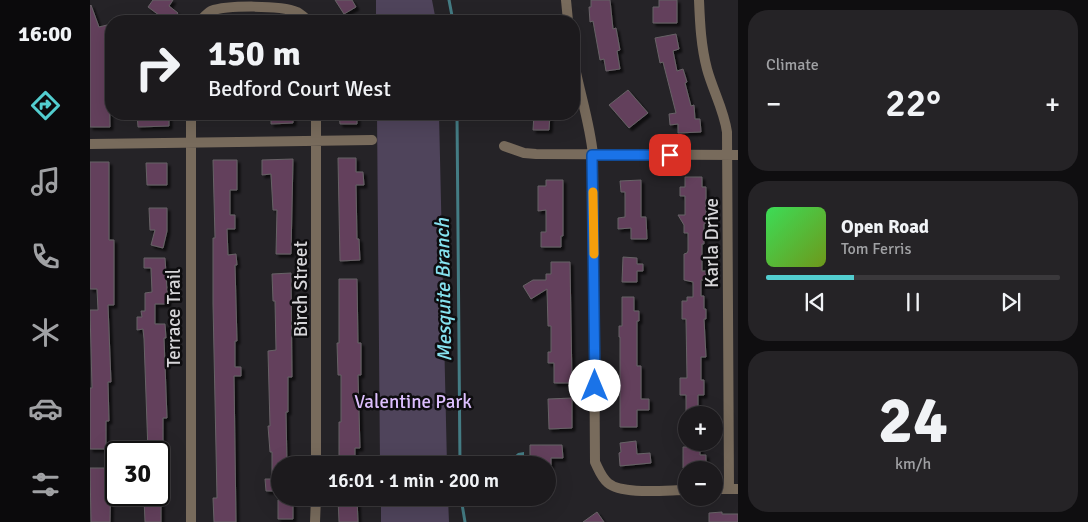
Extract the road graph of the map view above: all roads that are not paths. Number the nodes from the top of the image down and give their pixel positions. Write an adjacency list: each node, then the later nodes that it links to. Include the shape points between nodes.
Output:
1 (566, 0): 5 (street)
2 (700, 0): 15 (street, Karla Drive, via 702,49 724,115)
3 (207, 15): 4 (street, via 224,8 279,8)
4 (302, 15)
5 (567, 15)
6 (580, 88): 14 (street)
7 (191, 120): 11 (street, Terrace Trail)
8 (316, 120): 10 (street, Birch Street)
9 (372, 140): 10 (street)
10 (317, 141): 11 (street); 16 (street, Birch Street)
11 (190, 143): 12 (street); 20 (street, Terrace Trail)
12 (90, 144)
13 (504, 146): 14 (street, via 524,153)
14 (592, 155): 15 (street); 18 (street, via 596,462 600,474 618,488)
15 (733, 155): 17 (street, Karla Drive)
16 (316, 456)
17 (733, 489)
18 (678, 490)
19 (316, 506): 21 (street)
20 (191, 522)
21 (315, 522)

